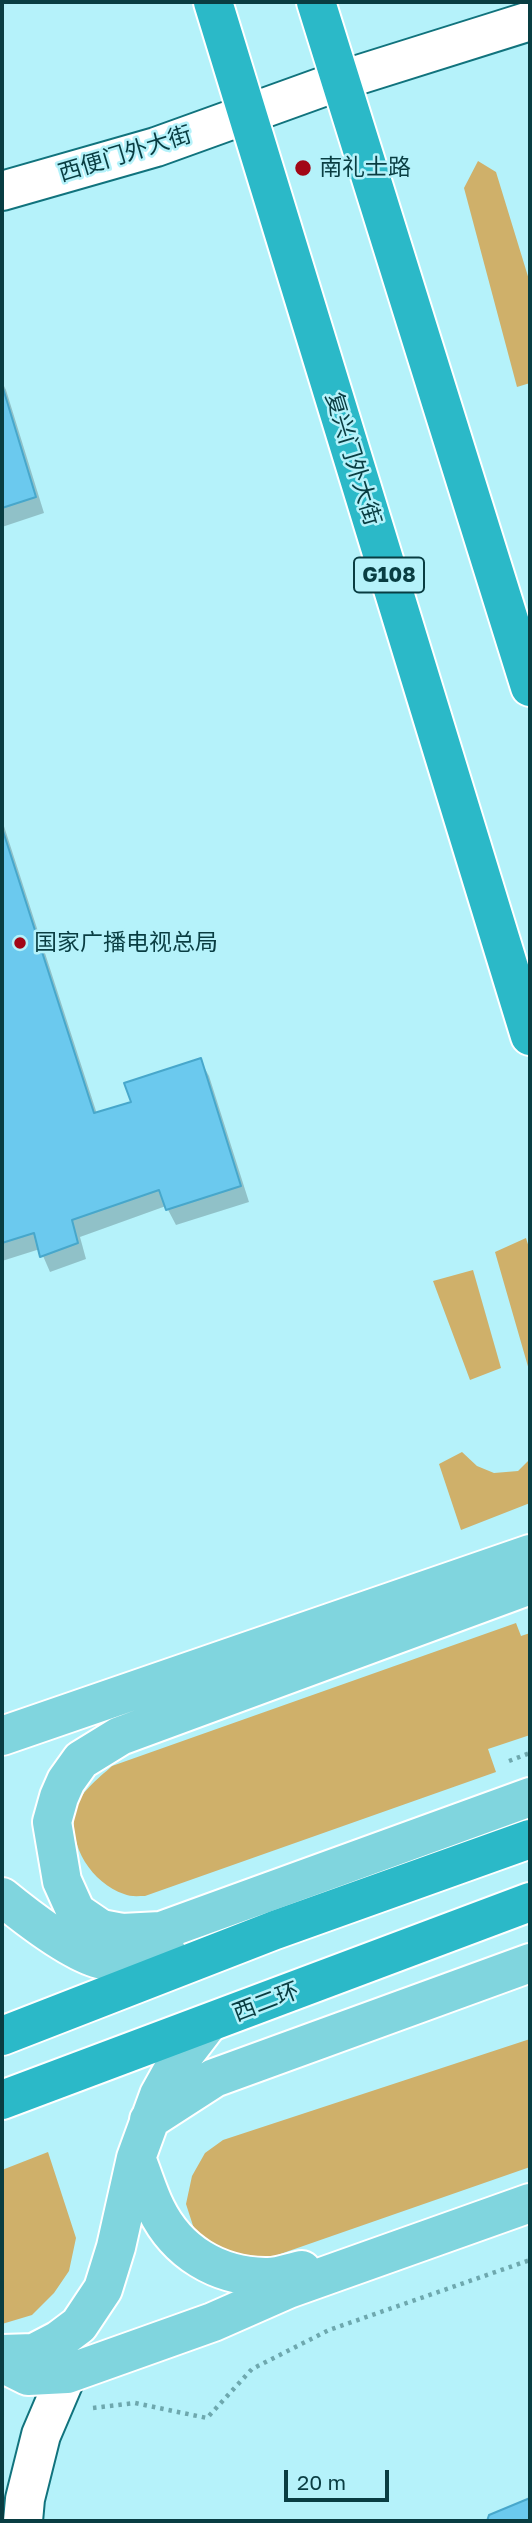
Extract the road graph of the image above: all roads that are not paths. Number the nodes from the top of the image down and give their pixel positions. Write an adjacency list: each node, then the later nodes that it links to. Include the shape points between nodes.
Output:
1 (213, 2): 5 (highway, 复兴门外大街 / G108)
2 (316, 2): 4 (highway)
3 (530, 21): 4 (street)
4 (342, 80): 5 (street, 西便门外大街); 7 (highway)
5 (247, 114): 6 (street, 西便门外大街, via 156,147); 8 (highway, 复兴门外大街 / G108)
6 (2, 191)
7 (530, 687)
8 (530, 1036)
9 (530, 1553): 11 (main road)
10 (530, 1585): 12 (main road, via 120,1736 81,1760 66,1781 52,1822 62,1881 76,1912 101,1929 161,1931)
11 (2, 1736)
12 (530, 1797)
13 (530, 1839): 16 (highway)
14 (2, 1897): 16 (main road, via 43,1928 104,1960 184,1951)
15 (530, 1902): 18 (highway, 西二环)
16 (275, 1930): 19 (highway)
17 (530, 1963): 21 (main road, via 214,2078)
18 (207, 2025): 20 (highway, 西二环); 21 (main road, via 174,2068)
19 (2, 2036)
20 (2, 2101)
21 (149, 2120): 22 (main road)
22 (136, 2158): 23 (main road, via 156,2208 171,2233 191,2253 228,2272 267,2278 304,2269); 25 (main road, via 103,2288 79,2325 34,2353)
23 (530, 2186)
24 (530, 2203): 27 (main road)
25 (2, 2354)
26 (2, 2363): 27 (main road, via 28,2376)
27 (67, 2374): 28 (street, via 41,2435)
28 (23, 2521)

